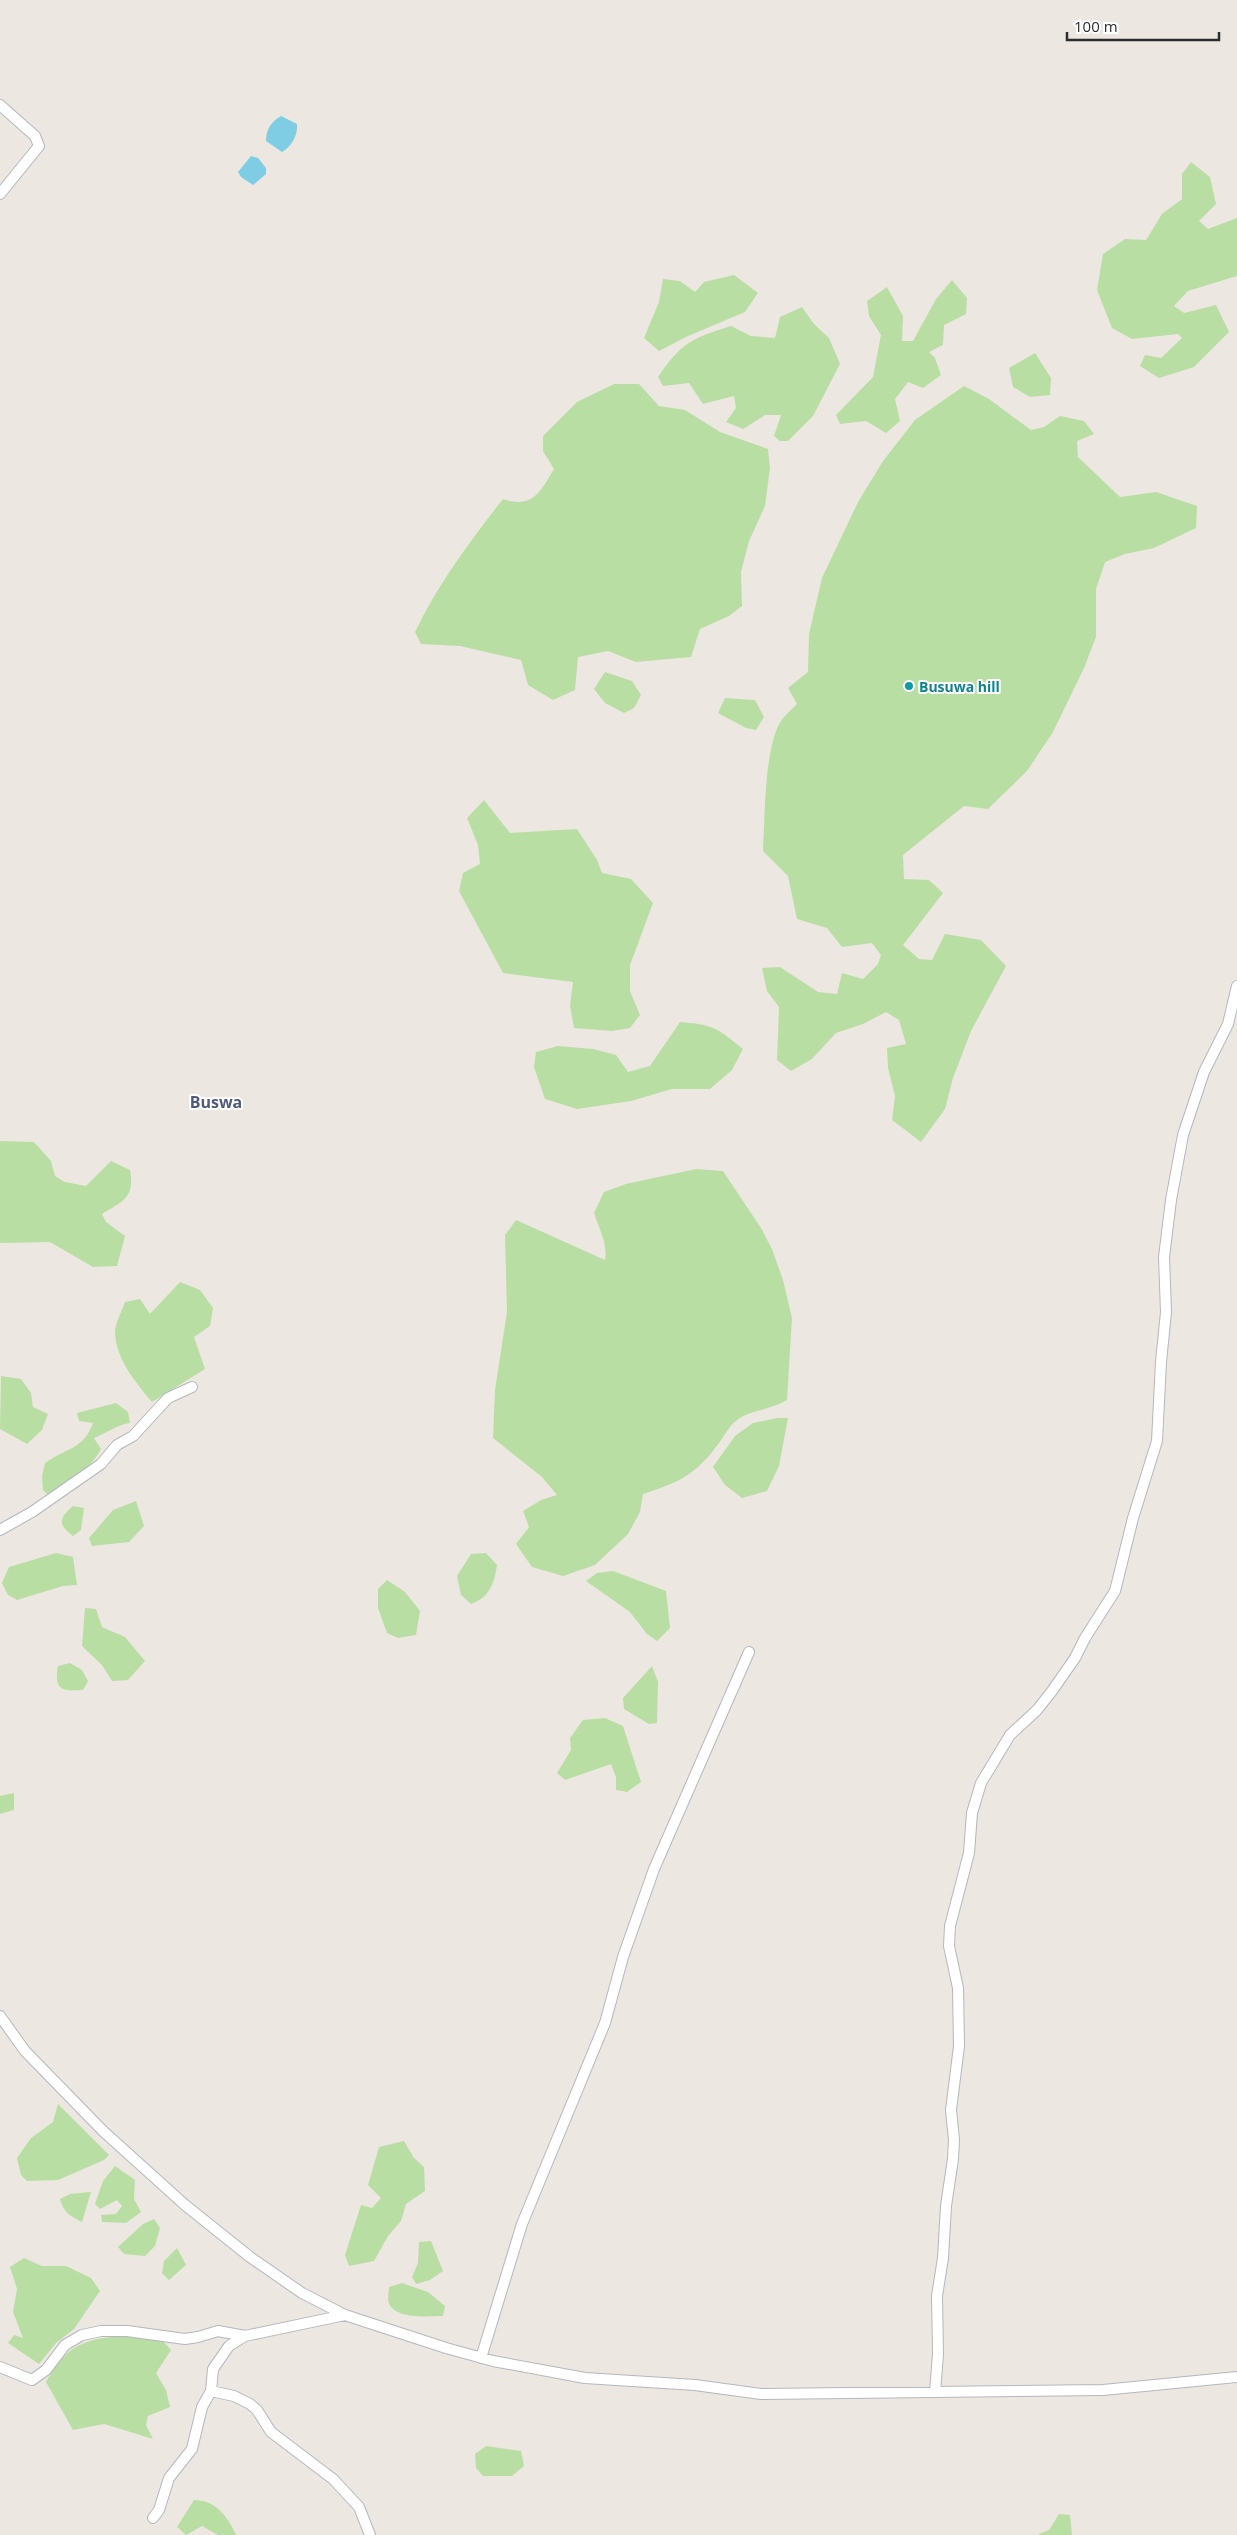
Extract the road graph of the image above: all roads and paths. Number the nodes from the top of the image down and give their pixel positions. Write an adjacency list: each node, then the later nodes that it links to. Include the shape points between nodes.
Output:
1 (0, 105): 2 (street, via 35,136 38,146)
2 (0, 194)
3 (1237, 986): 14 (street, via 1228,1024 1204,1072 1183,1135 1164,1257 1166,1312 1157,1441 1115,1592 1052,1691 1037,1710 1010,1734 981,1783 972,1813 969,1853 950,1926 949,1946 958,1988 959,2046 950,2110 953,2159 936,2296 938,2354)
4 (192, 1387): 5 (street, via 168,1398 133,1436 117,1445 101,1464)
5 (0, 1530)
6 (749, 1652): 10 (street, via 654,1869 623,1957 605,2024 522,2224)
7 (0, 2016): 8 (street, via 25,2052 103,2131 185,2205 250,2257)
8 (345, 2315): 9 (street); 10 (street)
9 (245, 2336): 11 (street, via 218,2331 185,2339 101,2331 82,2335 65,2345 46,2370 32,2380); 13 (street, via 229,2346 213,2369)
10 (480, 2358): 14 (street, via 585,2378 695,2385 761,2394)
11 (0, 2367)
12 (1237, 2377): 14 (street, via 1103,2390)
13 (211, 2391): 15 (street, via 202,2407 192,2449 169,2478 160,2510); 16 (street, via 234,2396 257,2410 272,2432 333,2479 359,2508)
14 (935, 2392)
15 (153, 2518)
16 (370, 2535)

